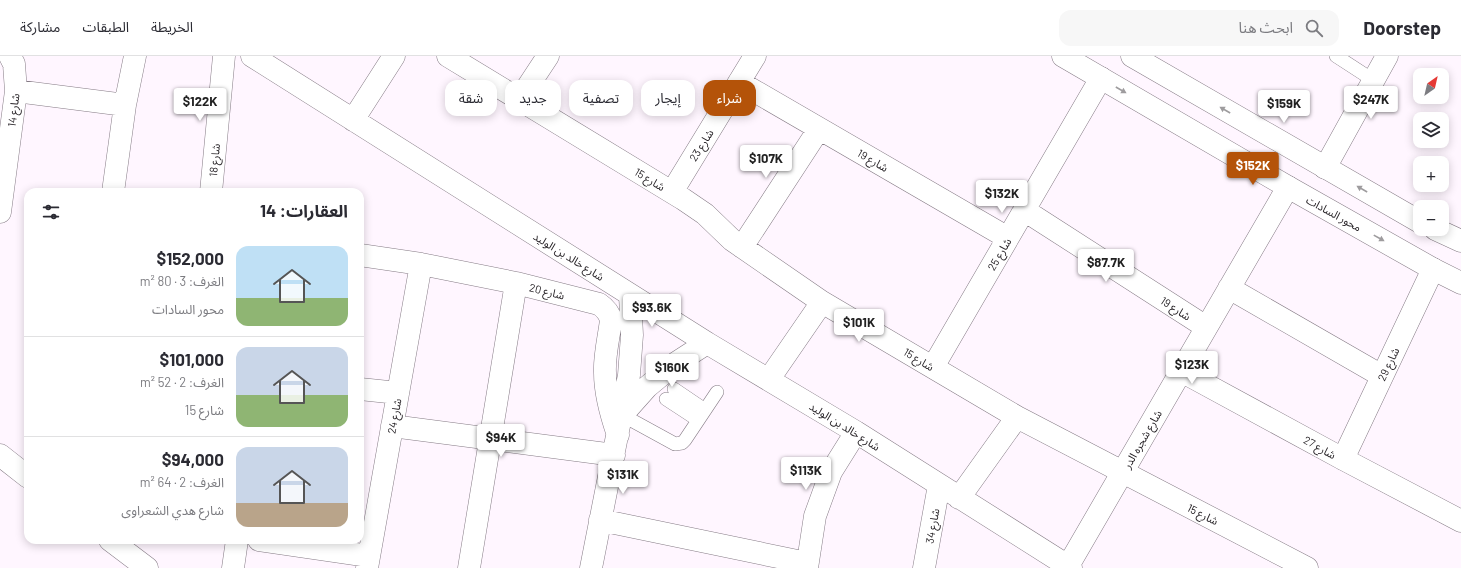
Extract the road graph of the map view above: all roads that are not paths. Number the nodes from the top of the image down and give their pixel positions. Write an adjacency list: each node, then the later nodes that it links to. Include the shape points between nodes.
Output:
1 (135, 56): 20 (street)
2 (224, 56): 28 (street, شارع 18)
3 (252, 56): 23 (street, شارع خالد بن الوليد)
4 (394, 56): 23 (street)
5 (448, 56): 18 (street, شارع 15)
6 (548, 56): 14 (street)
7 (755, 56): 15 (street, شارع 23)
8 (1063, 56): 13 (street, محور السادات)
9 (1132, 56): 25 (street, one-way to 9)
10 (1336, 56): 16 (lane)
11 (1387, 56): 16 (street)
12 (12, 57): 17 (street, شارع 14)
13 (1101, 78): 26 (street, محور السادات, one-way to 26); 30 (street, شارع 25)
14 (532, 80)
15 (740, 80)
16 (1373, 80): 25 (street)
17 (16, 91): 20 (street); 31 (street, شارع 14)
18 (505, 91)
19 (756, 92): 24 (street, شارع 19)
20 (125, 105): 27 (street)
21 (546, 116): 29 (street, شارع 15)
22 (718, 116): 29 (street, شارع 23)
23 (354, 120): 43 (street, شارع خالد بن الوليد)
24 (819, 128): 34 (street, شارع 19); 36 (street)
25 (1325, 168): 32 (street, one-way to 25)
26 (1288, 187): 39 (street, محور السادات, one-way to 39); 42 (street, شارع شجره الدر)
27 (115, 188)
28 (211, 188)
29 (672, 192): 36 (street, شارع 15, via 705,214)
30 (1024, 210): 34 (street, شارع 25); 45 (street, شارع 19)
31 (0, 212)
32 (1413, 218)
33 (1449, 236): 35 (street)
34 (1008, 238): 47 (street, شارع 25)
35 (1461, 242)
36 (742, 247): 44 (street, شارع 15)
37 (364, 256): 38 (street, شارع 20)
38 (420, 264): 40 (street, شارع 20); 53 (street, شارع 24)
39 (1433, 269): 41 (street, محور السادات); 49 (street, شارع 29)
40 (516, 283): 59 (street, شارع 20, via 599,304 609,313 611,320 604,372 606,393); 60 (street)
41 (1461, 283)
42 (1229, 288): 45 (street, شارع شجره الدر); 49 (street)
43 (630, 295): 46 (street, شارع خالد بن الوليد); 59 (street, via 632,335 629,375)
44 (822, 302): 47 (street, شارع 15); 50 (street)
45 (1206, 327): 48 (street, شارع شجره الدر)
46 (708, 343): 50 (street, شارع خالد بن الوليد); 59 (street, via 670,367 647,387)
47 (933, 367): 56 (street, شارع 15)
48 (1181, 371): 62 (street, شارع 27); 63 (street, شارع شجره الدر)
49 (1382, 376): 62 (street, شارع 29)
50 (769, 379): 58 (street, شارع خالد بن الوليد)
51 (364, 389): 53 (street)
52 (717, 392): 55 (lane)
53 (398, 393): 57 (street, شارع 24)
54 (670, 394): 55 (lane)
55 (701, 415): 59 (lane, via 682,443)
56 (1017, 417): 63 (street, شارع 15); 66 (street)
57 (392, 426): 60 (street); 72 (street, شارع 24)
58 (856, 432): 65 (street, شارع خالد بن الوليد); 73 (street, via 831,472 814,516)
59 (618, 435): 60 (street); 67 (street)
60 (490, 439): 77 (street)
61 (0, 455): 64 (street)
62 (1343, 459): 68 (street, شارع 27)
63 (1122, 472): 74 (street, شارع شجره الدر); 80 (street, شارع 15)
64 (24, 474)
65 (939, 485): 66 (street, شارع خالد بن الوليد); 79 (street, شارع 34)
66 (959, 498): 74 (street, شارع خالد بن الوليد)
67 (600, 520): 73 (street); 78 (street)
68 (1461, 521)
69 (115, 544): 75 (street)
70 (236, 544): 76 (street)
71 (279, 544): 72 (street)
72 (368, 562)
73 (807, 565)
74 (1069, 567)
75 (147, 568)
76 (233, 568)
77 (469, 568)
78 (591, 568)
79 (924, 568)
80 (1308, 568)

